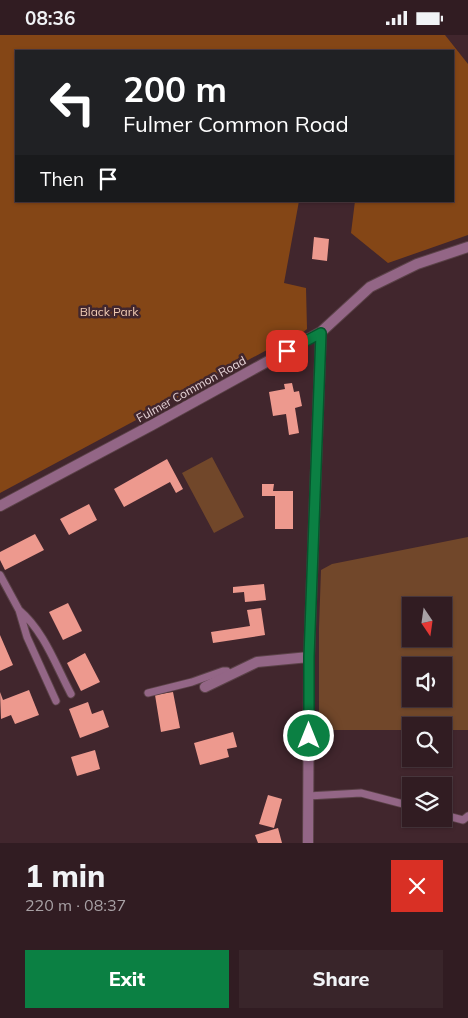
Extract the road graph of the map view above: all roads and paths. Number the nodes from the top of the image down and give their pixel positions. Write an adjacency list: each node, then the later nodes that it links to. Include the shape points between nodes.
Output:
1 (468, 247): 2 (street, Fulmer Common Road, via 418,264 370,287)
2 (321, 333): 3 (street, Fulmer Common Road); 6 (street)
3 (0, 506)
4 (0, 575): 5 (lane)
5 (19, 610): 10 (lane, via 38,630); 11 (lane, via 27,637)
6 (309, 657): 7 (street, via 257,662); 12 (street)
7 (230, 675): 8 (street); 9 (lane, via 222,671)
8 (205, 687)
9 (148, 693)
10 (71, 694)
11 (56, 701)
12 (308, 796): 13 (lane, via 361,793); 16 (street)
13 (402, 804)
14 (452, 817): 15 (lane, via 463,820)
15 (468, 817)
16 (308, 843)

